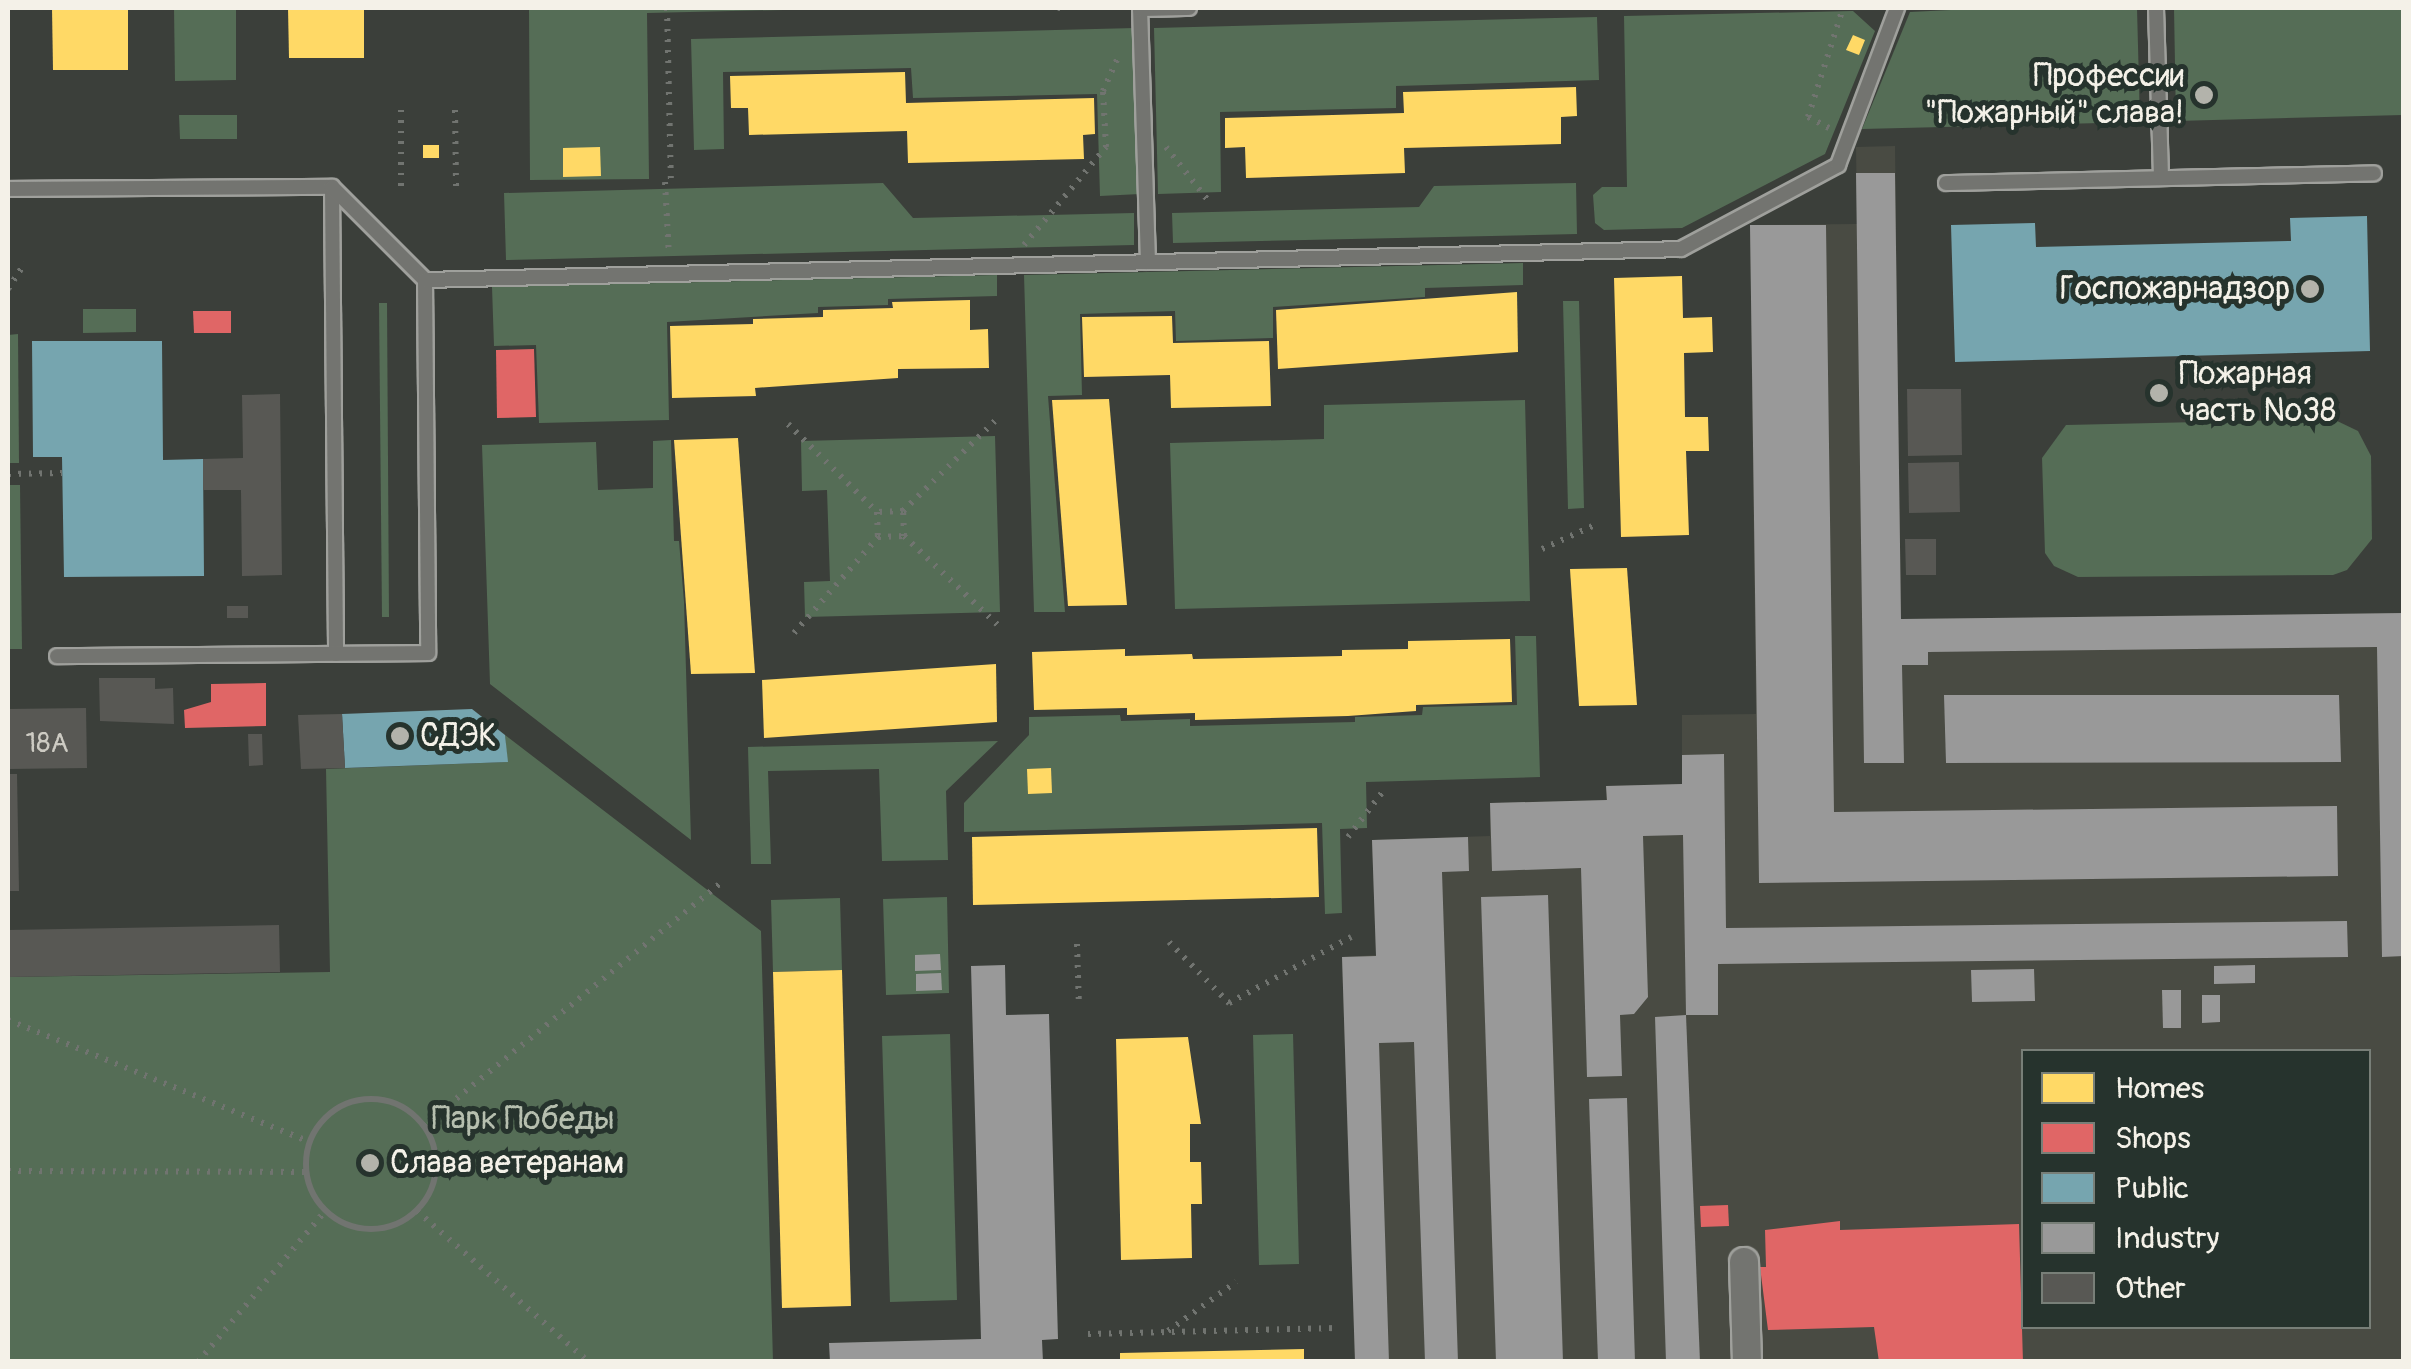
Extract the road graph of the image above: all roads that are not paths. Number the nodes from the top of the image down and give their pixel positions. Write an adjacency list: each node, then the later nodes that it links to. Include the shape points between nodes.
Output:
1 (1190, 8): 9 (lane, via 1140,9)
2 (1896, 8): 9 (lane, via 1838,164 1681,249)
3 (2156, 8): 5 (lane)
4 (2374, 173): 5 (lane)
5 (2161, 178): 6 (lane)
6 (1946, 183)
7 (332, 187): 8 (lane); 10 (lane); 11 (lane)
8 (8, 189)
9 (1148, 262): 10 (lane)
10 (425, 280): 11 (lane, via 428,653)
11 (336, 654): 12 (lane)
12 (57, 656)
13 (1744, 1262): 14 (street)
14 (1747, 1362)

